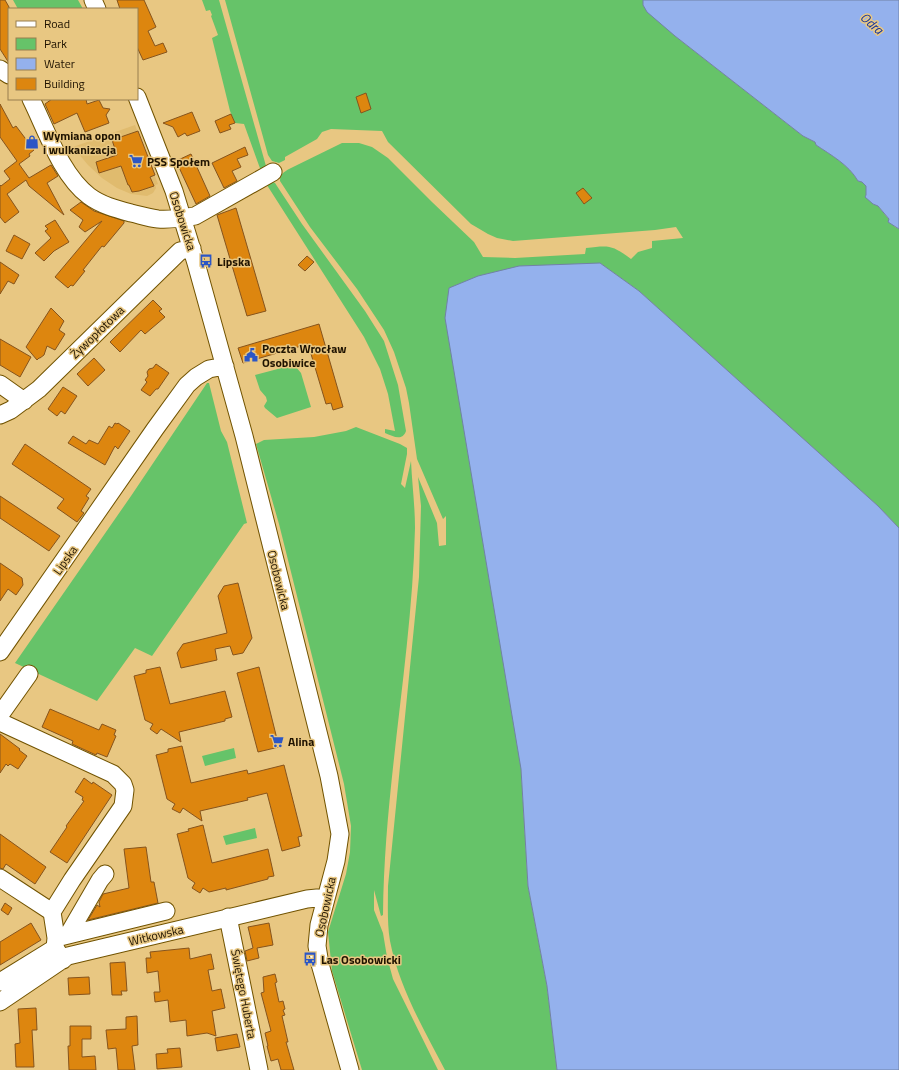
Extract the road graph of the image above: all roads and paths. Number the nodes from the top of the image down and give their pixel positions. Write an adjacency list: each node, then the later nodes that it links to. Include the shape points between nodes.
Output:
1 (138, 99): 4 (street, Osobowicka)
2 (31, 100): 4 (street, via 63,166 90,196 109,206 157,219)
3 (273, 172): 4 (street, via 195,216)
4 (182, 218): 5 (street, Osobowicka)
5 (192, 248): 6 (street, Osobowicka); 8 (street, Żywopłotowa, via 180,251)
6 (225, 366): 10 (street, Lipska, via 209,370 187,385); 16 (street, Osobowicka, via 335,803 340,834 339,846)
7 (0, 384): 8 (street)
8 (24, 401): 9 (street, Żywopłotowa)
9 (0, 415)
10 (0, 652)
11 (29, 674): 12 (street)
12 (0, 714)
13 (0, 722): 18 (street, via 113,774 125,790 123,806)
14 (106, 874): 20 (street)
15 (0, 878): 18 (street)
16 (325, 899): 19 (street, Witkowska, via 307,899); 24 (street, Osobowicka, via 318,931 318,953)
17 (166, 911): 20 (street)
18 (52, 912): 20 (street)
19 (228, 917): 20 (street, Witkowska, via 68,956); 23 (street, Świętego Huberta)
20 (60, 945): 21 (street); 22 (street, Witkowska, via 47,971)
21 (0, 982)
22 (0, 1002)
23 (260, 1070)
24 (350, 1070)

